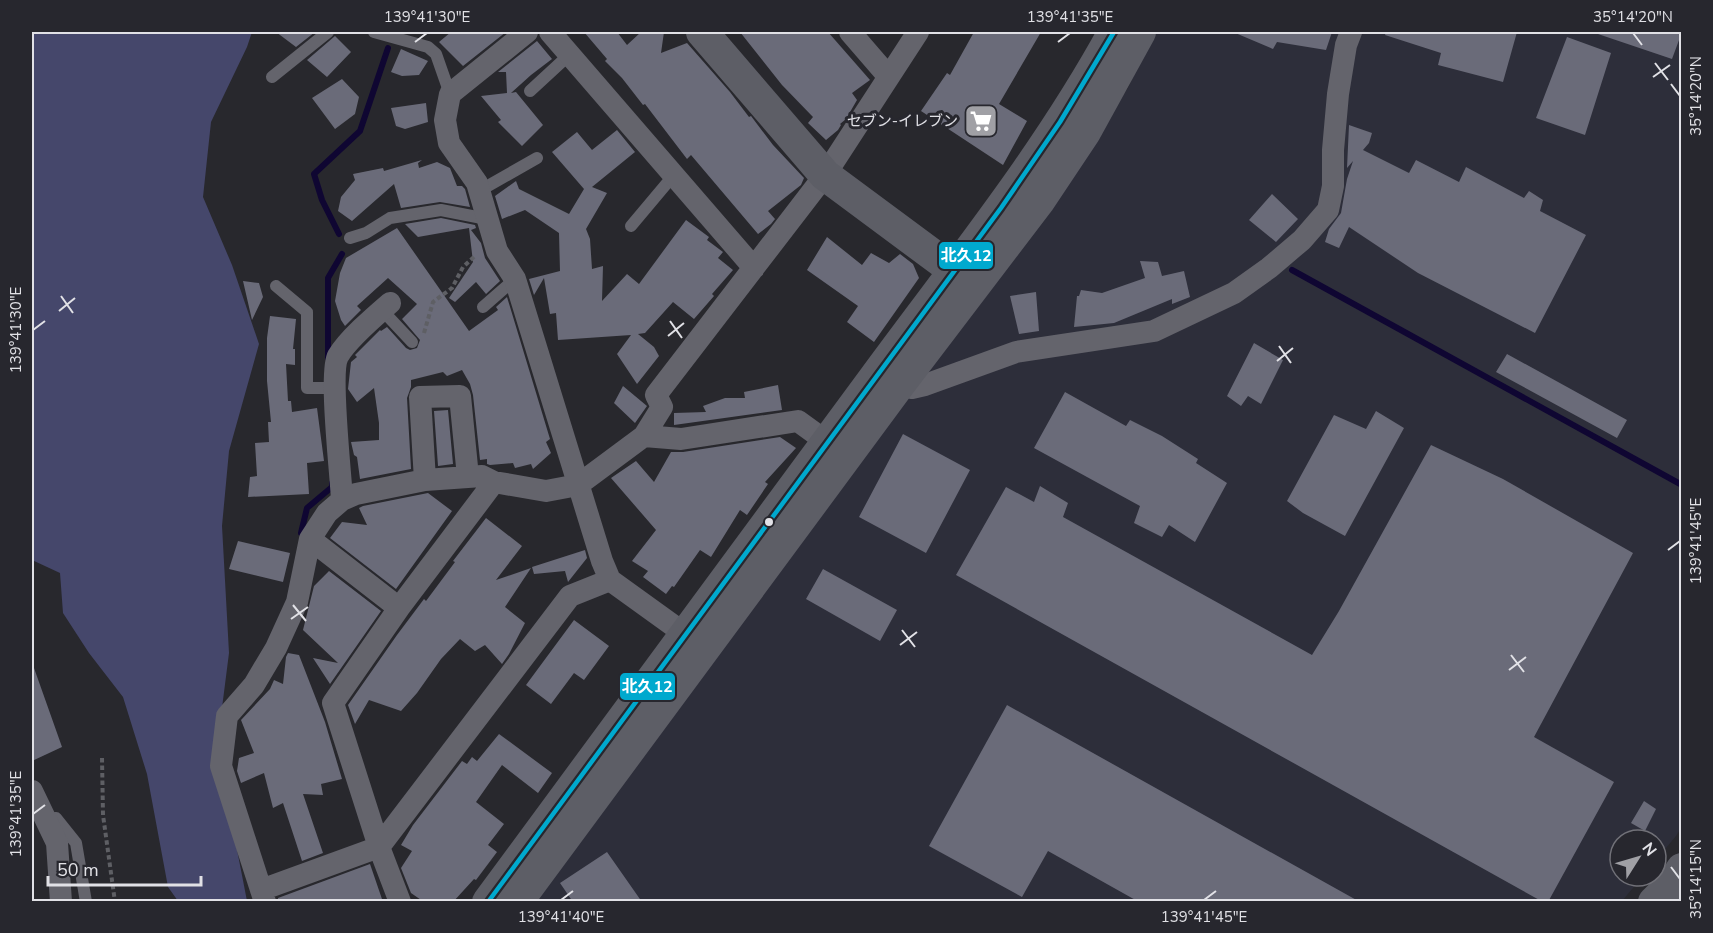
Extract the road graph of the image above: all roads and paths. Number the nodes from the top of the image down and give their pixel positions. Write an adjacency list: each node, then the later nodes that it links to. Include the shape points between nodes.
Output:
1 (328, 32): 13 (lane)
2 (374, 32): 15 (lane, via 428,47 436,54)
3 (527, 32): 15 (street)
4 (550, 32): 11 (street)
5 (702, 32): 17 (street)
6 (850, 32): 12 (street)
7 (918, 32): 12 (street)
8 (1114, 32): 26 (street)
9 (1140, 32): 26 (street, via 1085,132 1038,201)
10 (1351, 32): 31 (street, via 1338,94 1328,210 1302,240 1269,268 1234,293 1154,331 1017,352 925,385)
11 (569, 54): 14 (lane); 18 (street)
12 (888, 76): 17 (street)
13 (272, 77)
14 (530, 91)
15 (450, 94): 19 (street, via 445,120 449,143)
16 (537, 158): 19 (lane)
17 (825, 175): 24 (street); 26 (street)
18 (673, 176): 21 (lane); 24 (street)
19 (479, 191): 20 (street)
20 (487, 219): 22 (lane, via 441,210 390,218); 23 (street)
21 (631, 226)
22 (351, 238)
23 (497, 251): 25 (street); 30 (path, via 473,256 452,288 433,302 425,332)
24 (754, 268): 33 (street, via 656,395 662,407)
25 (514, 279): 29 (lane); 38 (street)
26 (964, 279): 31 (street); 34 (street)
27 (276, 286): 32 (lane, via 307,312 307,388)
28 (386, 306): 30 (lane); 32 (street, via 337,358)
29 (483, 307)
30 (411, 342)
31 (899, 385): 34 (street)
32 (335, 388): 39 (street)
33 (644, 436): 34 (street, via 681,440 798,421); 38 (street)
34 (837, 449): 43 (street)
35 (468, 477): 36 (street); 36 (street, via 460,396 420,398); 37 (street)
36 (425, 480): 39 (street)
37 (494, 482): 38 (street, via 546,491); 42 (street)
38 (579, 485): 41 (street)
39 (342, 500): 40 (street, via 327,513)
40 (310, 538): 42 (street); 49 (street, via 297,602 276,648 254,685 227,716 221,766)
41 (610, 580): 43 (street); 47 (street, via 570,596)
42 (399, 608): 47 (street, via 333,703)
43 (695, 641): 54 (street); 55 (street)
44 (102, 758): 52 (path, via 103,815)
45 (32, 791): 46 (street)
46 (45, 820): 50 (street, via 57,843); 51 (lane, via 56,818 76,843)
47 (379, 847): 49 (street); 53 (street)
48 (1682, 869): 56 (street)
49 (263, 896)
50 (61, 902)
51 (86, 902)
52 (115, 902)
53 (400, 902)
54 (488, 902)
55 (517, 902)
56 (1654, 902)

